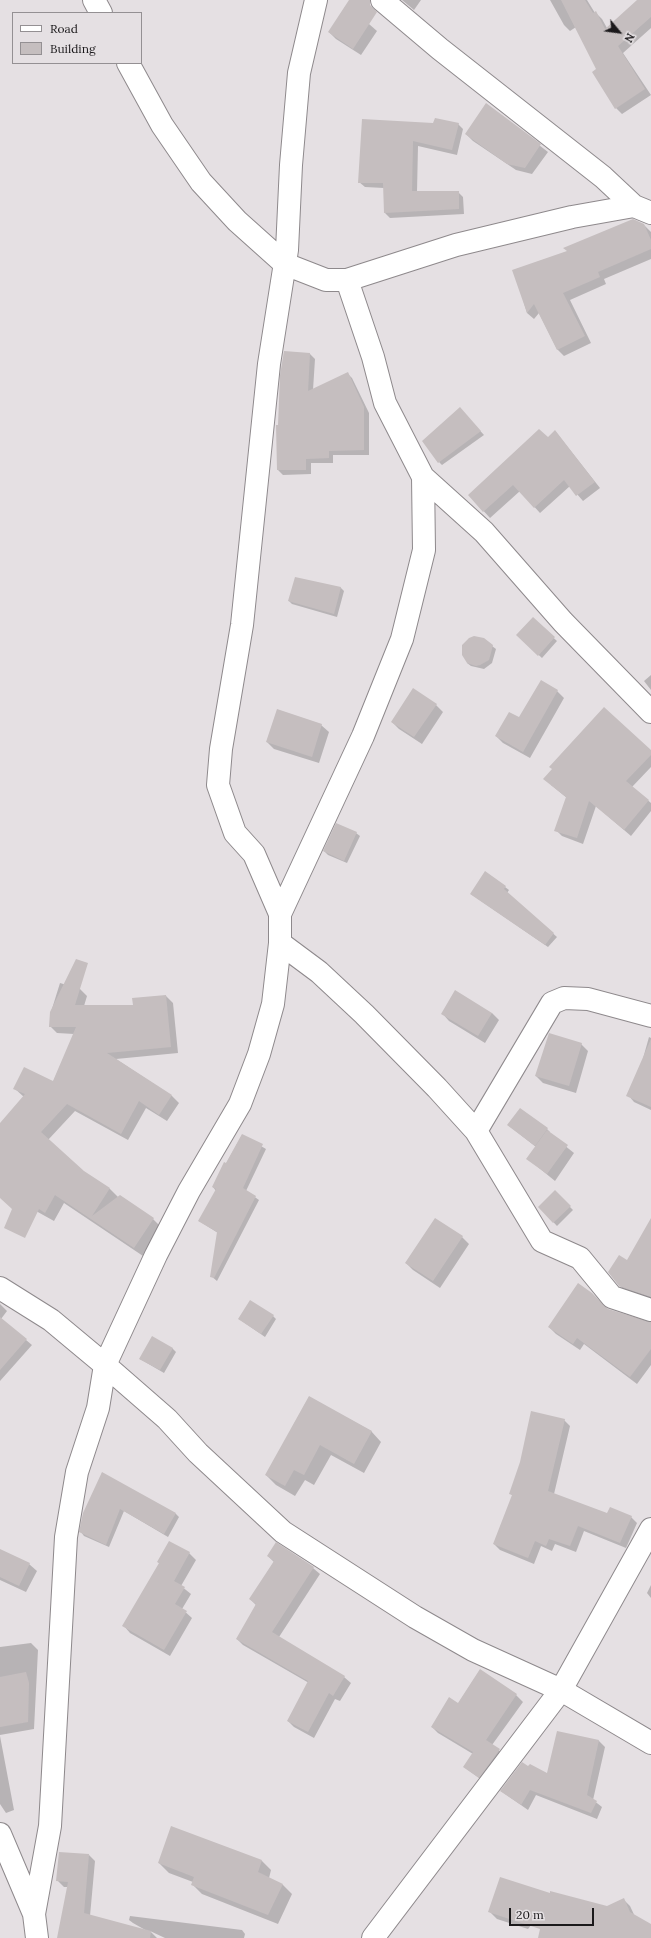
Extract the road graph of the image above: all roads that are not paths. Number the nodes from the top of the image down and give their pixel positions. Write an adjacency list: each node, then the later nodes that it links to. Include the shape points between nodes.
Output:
1 (94, 0): 4 (street)
2 (316, 0): 7 (street, via 299,74)
3 (382, 0): 6 (street, via 440,50)
4 (100, 12)
5 (129, 64): 7 (street, via 162,125 201,182 238,222)
6 (642, 210): 8 (street, via 572,217 456,245)
7 (285, 264): 8 (street, via 326,280); 11 (street, via 269,364 242,625 221,749 218,785 235,833 254,854)
8 (347, 280): 9 (street, via 373,357 385,403)
9 (423, 477): 10 (street, via 484,532 563,622); 11 (street, via 424,550 402,640 363,736)
10 (651, 712)
11 (280, 914): 12 (street)
12 (280, 943): 14 (street, via 319,972 364,1014); 17 (street, via 273,1004 259,1054 240,1104 189,1191)
13 (651, 1016): 14 (street, via 588,999 564,998 552,1003)
14 (476, 1131): 16 (street, via 542,1241 580,1258 612,1297)
15 (0, 1288): 17 (street, via 51,1320)
16 (651, 1310)
17 (105, 1365): 19 (street, via 167,1419 198,1453 283,1532 473,1650); 22 (street, via 98,1408 77,1472 66,1537 50,1826)
18 (651, 1529): 19 (street)
19 (561, 1690): 20 (street); 24 (street)
20 (651, 1742)
21 (0, 1834): 22 (street)
22 (34, 1914): 23 (street)
23 (37, 1938)
24 (373, 1938)

